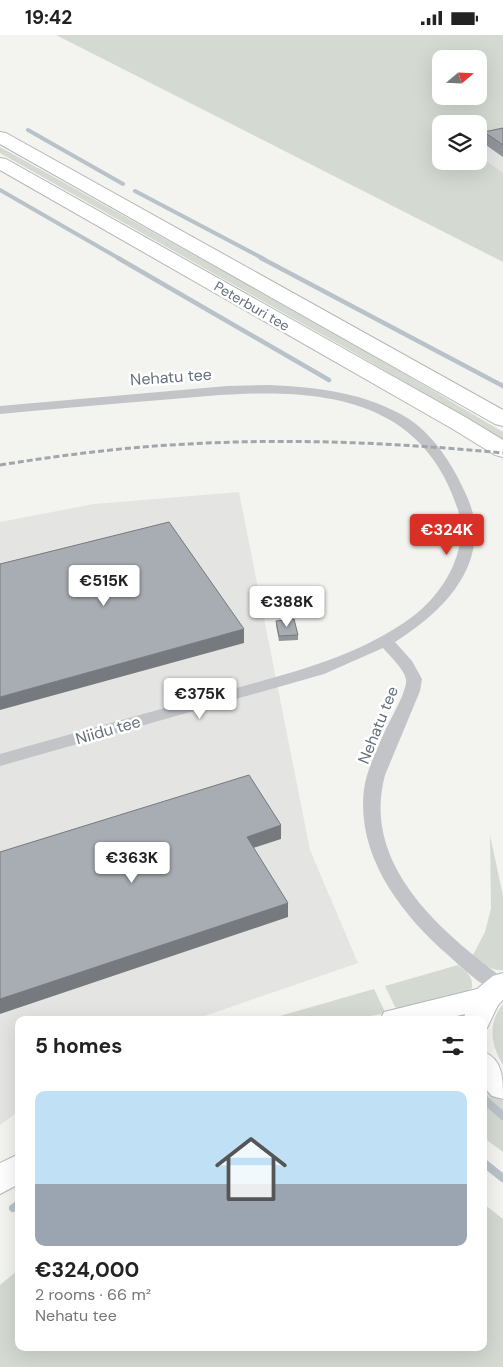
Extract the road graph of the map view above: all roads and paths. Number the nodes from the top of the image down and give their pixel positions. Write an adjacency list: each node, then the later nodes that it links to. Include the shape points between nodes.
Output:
1 (0, 137): 3 (highway, Peterburi tee)
2 (0, 163): 7 (highway, Peterburi tee)
3 (335, 324): 4 (highway, via 421,359); 6 (highway, Peterburi tee)
4 (503, 403)
5 (0, 410): 8 (street, Nehatu tee, via 263,388 330,394 394,416 419,432 437,452 458,492 466,515 468,535 456,575 443,594 420,619)
6 (503, 419)
7 (503, 450)
8 (386, 641): 9 (street, Niidu tee, via 318,670); 10 (street, Nehatu tee, via 414,679 373,787 371,811 376,840 387,869 410,905 462,955)
9 (0, 760)
10 (492, 997): 11 (street)
11 (411, 1016)
12 (487, 1069): 13 (street)
13 (503, 1087)
14 (15, 1170): 15 (street)
15 (0, 1180)

